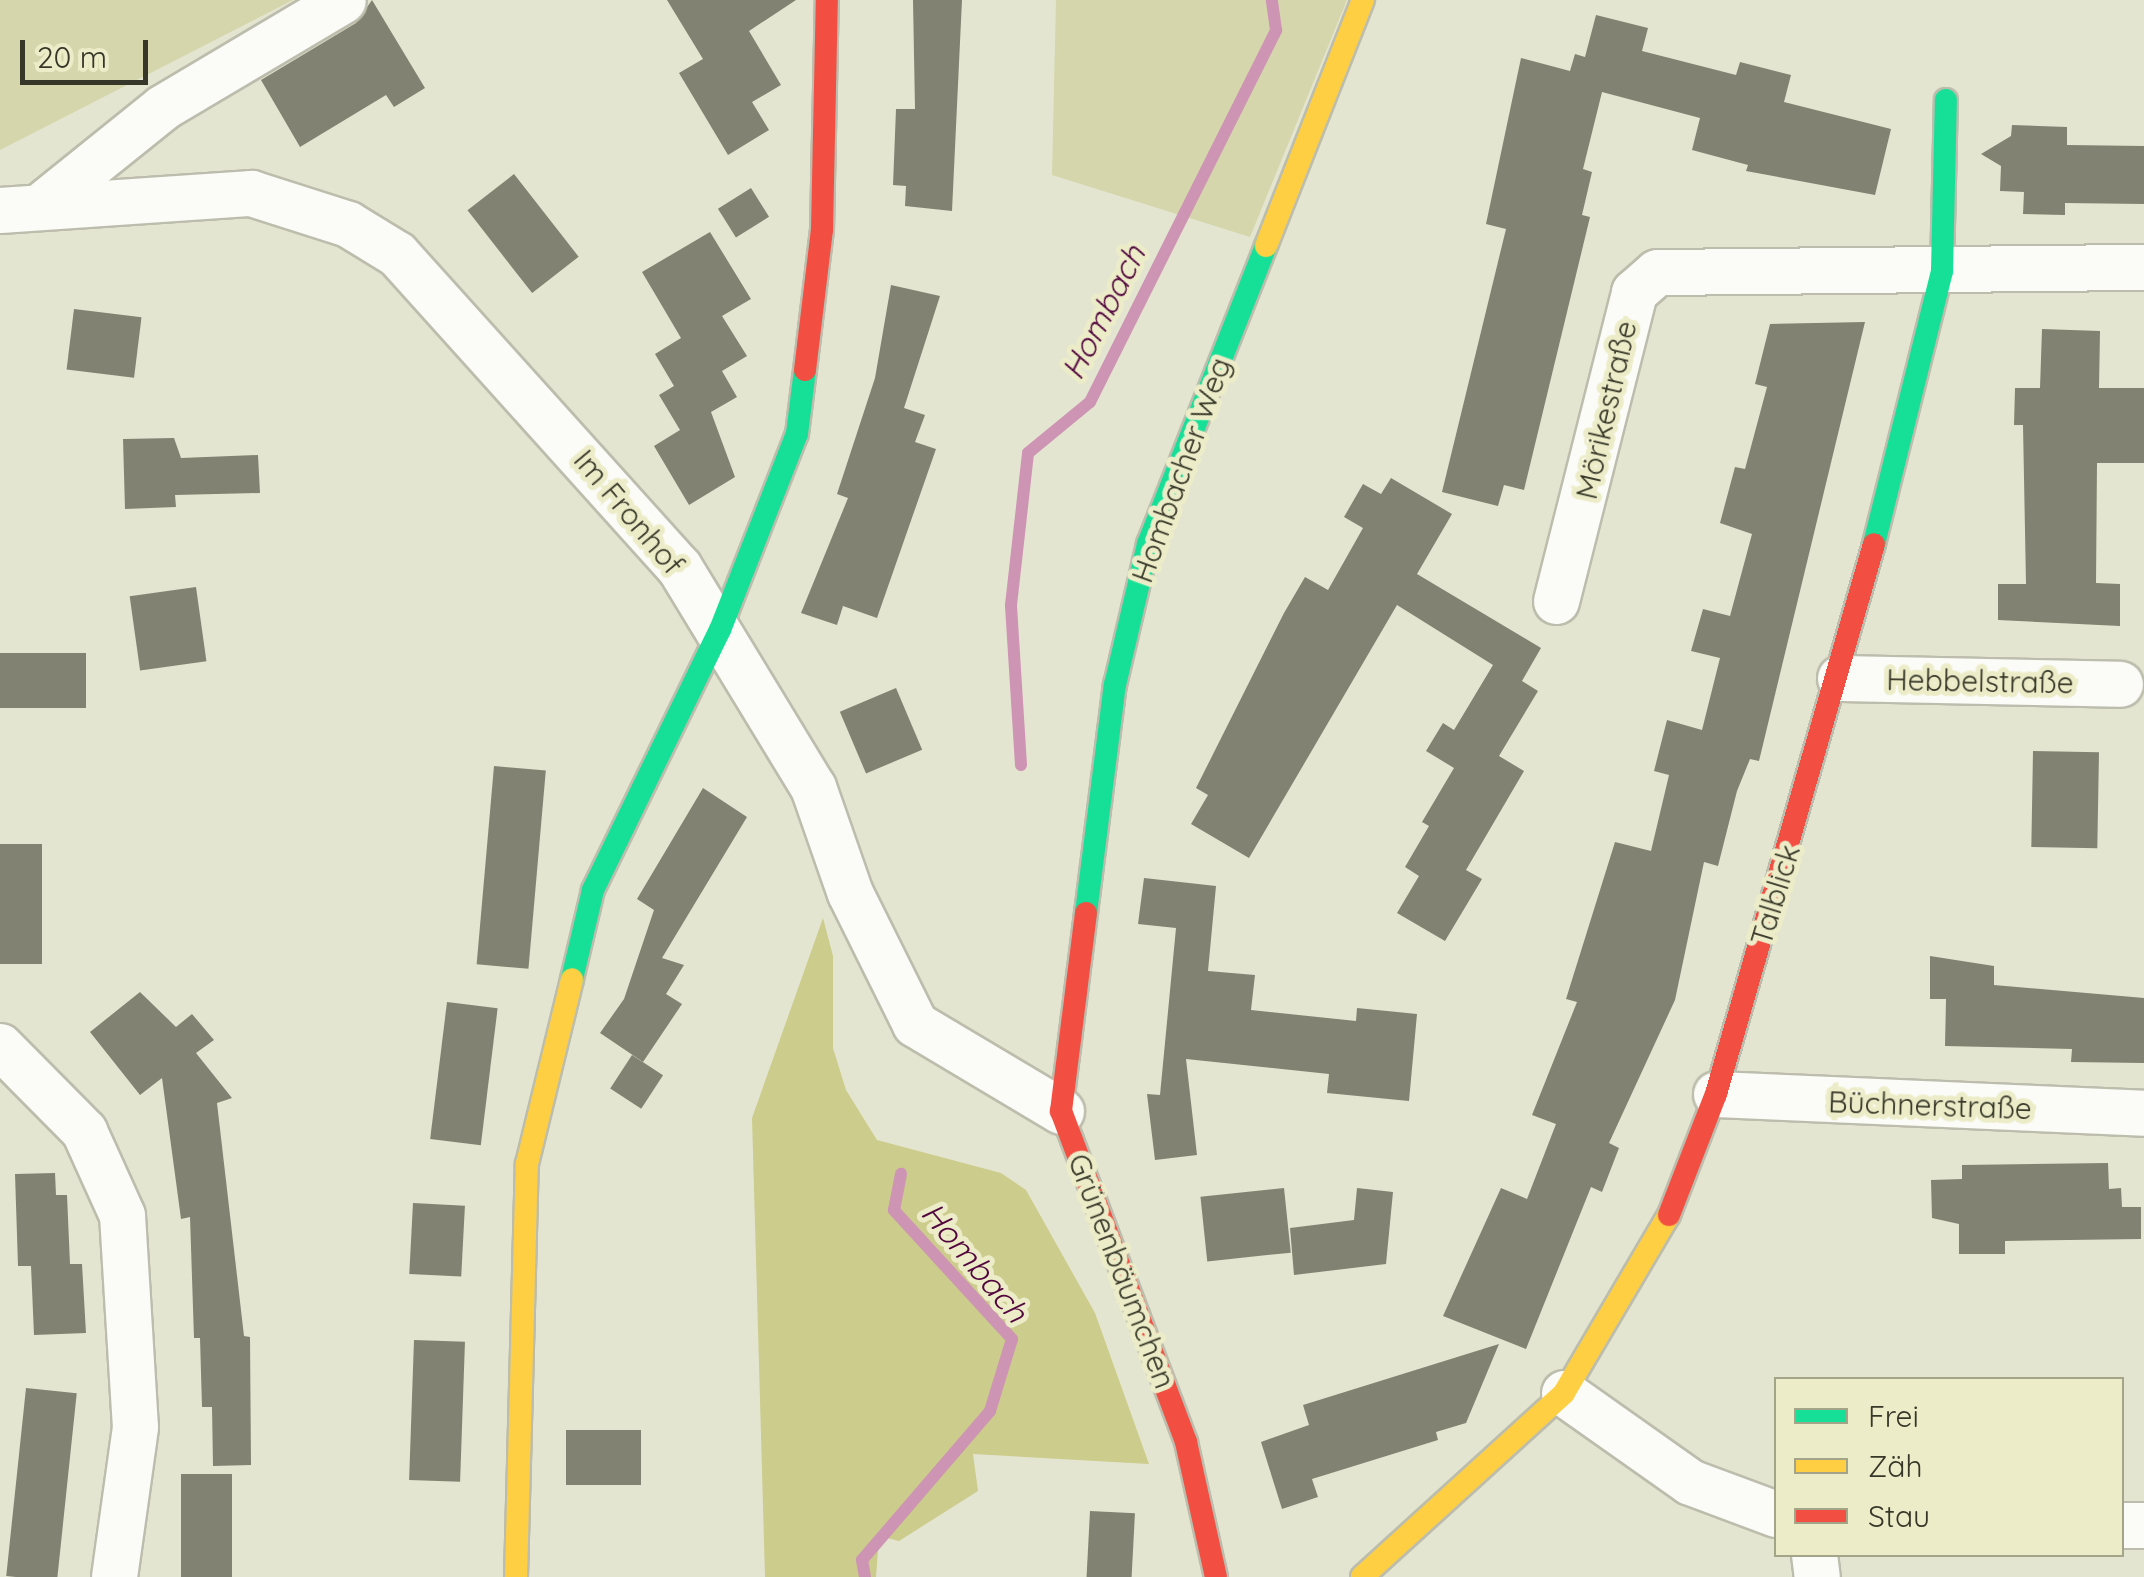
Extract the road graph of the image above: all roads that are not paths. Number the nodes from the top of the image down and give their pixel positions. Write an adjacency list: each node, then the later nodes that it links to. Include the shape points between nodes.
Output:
1 (343, 0): 5 (street, via 163,106)
2 (828, 0): 10 (street, via 822,230 797,434)
3 (1363, 0): 13 (street, Hombacher Weg, via 1148,544 1115,685)
4 (1946, 100): 8 (street, Talblick)
5 (45, 202): 6 (street, Im Fronhof); 10 (street, Im Fronhof, via 251,193 348,224 397,254 680,567)
6 (0, 210)
7 (2144, 267): 8 (street)
8 (1942, 272): 9 (street, Mörikestraße, via 1657,272 1630,306); 11 (street, Talblick)
9 (1556, 601)
10 (720, 630): 16 (street, Im Fronhof, via 812,788 850,893 914,1024); 21 (street, via 592,890 526,1164)
11 (1840, 678): 12 (street, Hebbelstraße); 15 (street, Talblick)
12 (2120, 684)
13 (1078, 962): 16 (street, Grünenbäumchen)
14 (0, 1046): 20 (street, via 84,1131 122,1216 135,1428)
15 (1716, 1094): 17 (street, Büchnerstraße); 18 (street, Talblick, via 1666,1226)
16 (1061, 1110): 22 (street, Grünenbäumchen, via 1186,1442)
17 (2144, 1113)
18 (1564, 1393): 19 (street, via 1690,1482); 23 (street, Talblick)
19 (1774, 1513)
20 (114, 1577)
21 (516, 1577)
22 (1216, 1577)
23 (1362, 1577)

